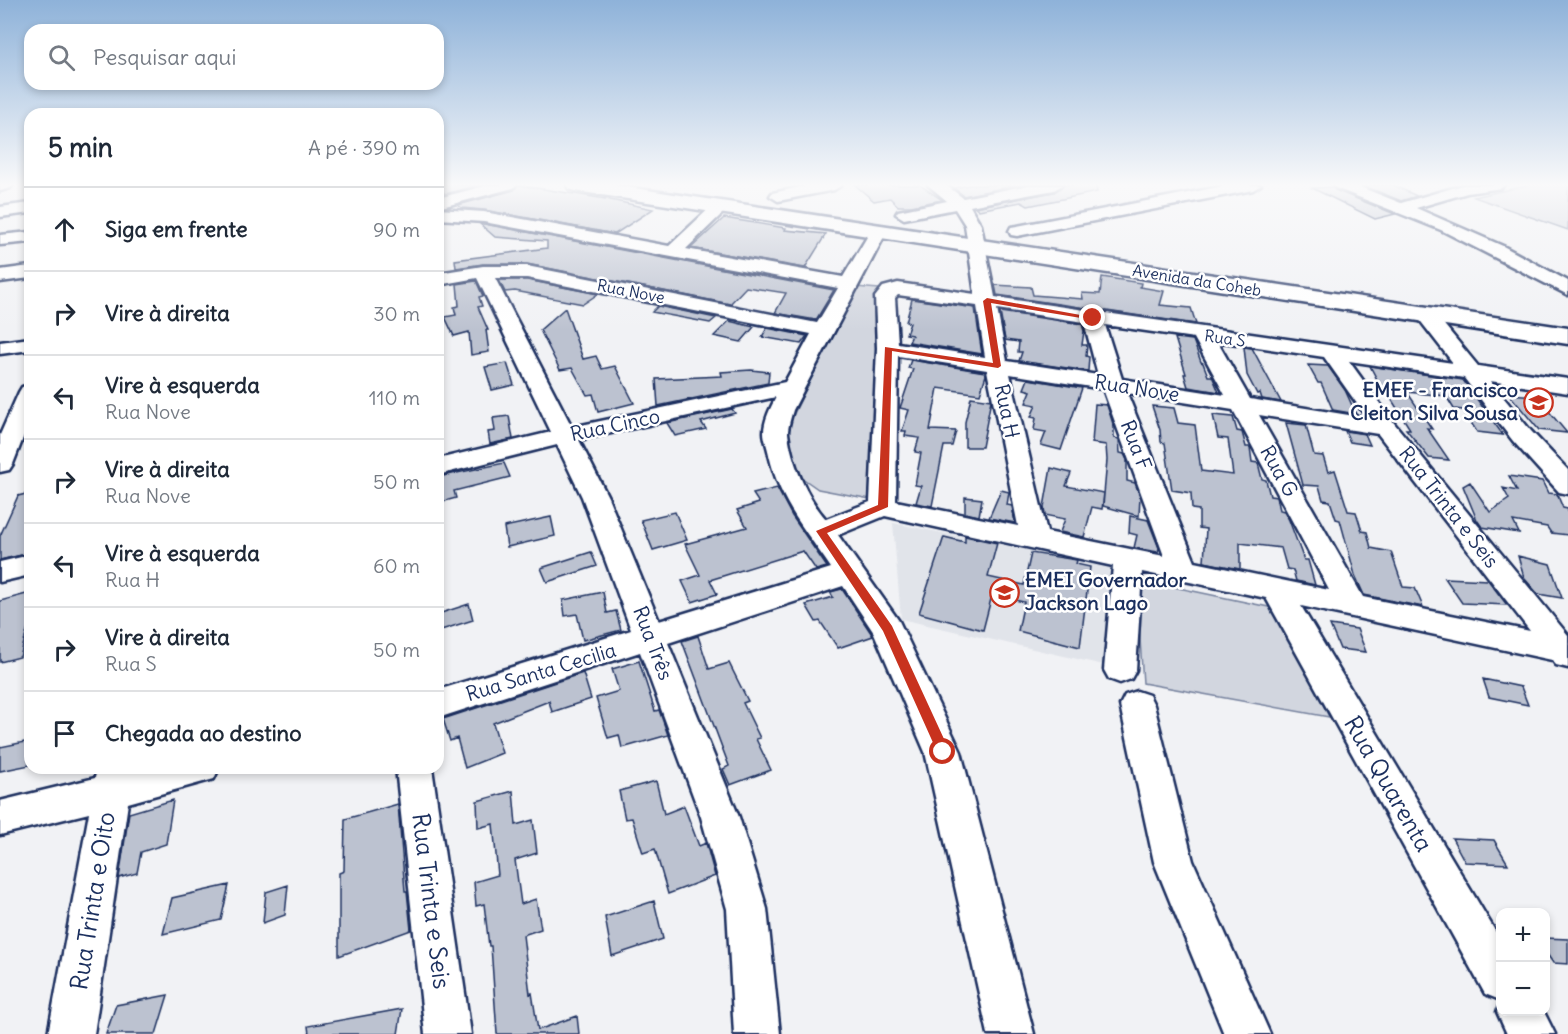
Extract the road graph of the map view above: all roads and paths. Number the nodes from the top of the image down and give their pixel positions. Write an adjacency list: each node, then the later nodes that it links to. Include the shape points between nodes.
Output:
1 (571, 233): 14 (street)
2 (692, 233): 14 (street)
3 (878, 233): 19 (street)
4 (923, 233): 10 (main road, Avenida da Coheb)
5 (967, 233): 10 (main road, Avenida da Coheb)
6 (975, 233): 10 (street)
7 (999, 233): 10 (main road, Avenida da Coheb)
8 (1032, 233): 13 (main road, Avenida da Coheb)
9 (1459, 233): 20 (street)
10 (976, 236): 21 (street, Rua H); 22 (main road, Avenida da Coheb)
11 (24, 238): 12 (street)
12 (0, 240)
13 (1075, 240)
14 (672, 252): 19 (street)
15 (483, 272): 18 (street, Rua Nove); 24 (street, Rua Nove, via 545,274); 39 (street, Rua Três)
16 (24, 273): 17 (street)
17 (0, 276)
18 (444, 278)
19 (849, 284): 24 (street)
20 (1568, 289)
21 (987, 301): 23 (street, Rua S); 29 (street, Rua S, via 907,289 890,291 885,297); 31 (street, Rua H)
22 (1425, 314): 26 (main road, Avenida da Coheb); 32 (street)
23 (1093, 318): 25 (street, Rua S); 33 (street, Rua F)
24 (822, 330): 35 (street)
25 (1203, 335): 30 (street, Rua S); 36 (street, Rua G)
26 (1568, 336)
27 (24, 345): 28 (street)
28 (0, 348)
29 (888, 348): 31 (street, Rua Nove); 43 (street)
30 (1333, 354): 32 (street, Rua S); 38 (street, Rua Trinta e Seis)
31 (998, 366): 33 (street, Rua Nove); 45 (street, Rua H)
32 (1468, 370): 34 (street, Rua S); 42 (street)
33 (1112, 384): 36 (street, Rua Nove); 48 (street, Rua F)
34 (1568, 386)
35 (793, 387): 39 (street, Rua Cinco); 44 (street, via 781,410 776,432 779,450 805,513)
36 (1242, 405): 38 (street, Rua Nove); 52 (street, Rua G)
37 (24, 407): 40 (street)
38 (1386, 428): 54 (street, Rua Trinta e Seis)
39 (564, 436): 41 (street, Rua Cinco); 53 (street, Rua Três, via 595,497)
40 (0, 464)
41 (444, 466)
42 (1568, 486)
43 (883, 507): 44 (street); 45 (street)
44 (821, 531): 50 (street)
45 (1035, 539): 46 (street)
46 (1128, 559): 48 (street); 55 (street)
47 (24, 566): 49 (street)
48 (1184, 570): 51 (street)
49 (0, 572)
50 (849, 573): 53 (street, Rua Santa Cecilia); 67 (street, via 888,629 943,752)
51 (1276, 590): 52 (street); 62 (street, Rua Quarenta)
52 (1353, 606): 54 (street)
53 (650, 638): 56 (street, Rua Santa Cecilia); 66 (street, Rua Três, via 720,817 747,909)
54 (1565, 654)
55 (1120, 670)
56 (444, 702)
57 (1137, 705): 68 (street, via 1174,862)
58 (157, 774): 60 (street)
59 (415, 774): 65 (street, Rua Trinta e Seis)
60 (113, 780): 61 (street); 64 (street, Rua Trinta e Oito)
61 (0, 818)
62 (1496, 972)
63 (1522, 1016): 69 (street)
64 (71, 1034)
65 (448, 1034)
66 (757, 1034)
67 (1011, 1034)
68 (1247, 1034)
69 (1532, 1034)

